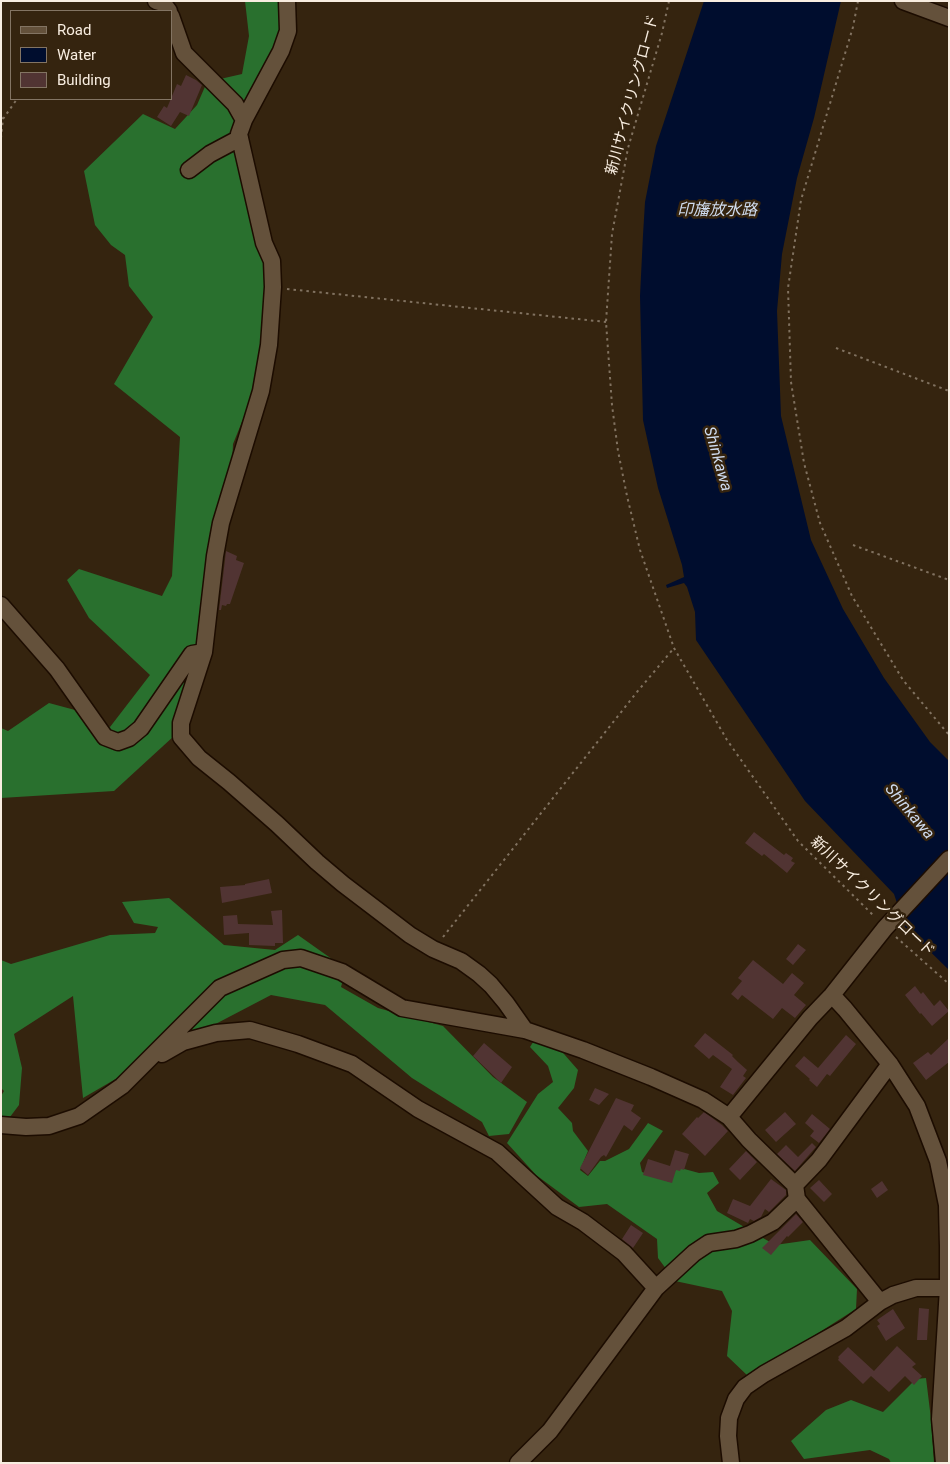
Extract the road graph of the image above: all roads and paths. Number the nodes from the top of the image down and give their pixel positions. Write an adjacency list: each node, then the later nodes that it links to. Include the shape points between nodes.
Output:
1 (286, 1): 9 (street, via 288,31 281,51)
2 (669, 1): 14 (path, 新川サイクリングロード, via 626,157 612,234)
3 (858, 1): 22 (path, via 801,200 788,288 791,382 804,463 820,523 848,587 903,680)
4 (903, 1): 5 (street)
5 (949, 18)
6 (172, 24): 9 (street, via 184,53 235,104)
7 (16, 100): 8 (path)
8 (2, 118): 10 (path)
9 (244, 120): 11 (street)
10 (1, 138)
11 (240, 138): 12 (street); 13 (street, via 264,243 272,261)
12 (189, 170)
13 (273, 288): 14 (path); 21 (street, via 269,345 261,391 221,523)
14 (606, 322): 20 (path, 新川サイクリングロード, via 612,405 623,478 640,550)
15 (836, 348): 16 (path)
16 (949, 391)
17 (853, 545): 18 (path)
18 (949, 580)
19 (1, 605): 21 (street, via 57,669 105,737 118,742 141,728 192,654)
20 (674, 648): 24 (path, 新川サイクリングロード, via 727,740 798,841); 25 (path)
21 (204, 652): 25 (street, via 181,723 181,737 187,746 317,862 410,935)
22 (949, 735)
23 (949, 859): 24 (street)
24 (884, 928): 26 (path, 新川サイクリングロード); 27 (street)
25 (433, 949): 28 (street, via 461,961 479,974 506,1002)
26 (949, 984)
27 (832, 995): 30 (street); 31 (street)
28 (525, 1030): 29 (street, via 402,1008 342,972 301,958 283,960 220,988); 31 (street, via 651,1077 703,1100)
29 (147, 1062): 32 (street, via 122,1086 79,1116 49,1126); 34 (street, via 183,1042 216,1033 250,1030 352,1064 418,1109 497,1152 557,1207 624,1253)
30 (890, 1064): 33 (street); 35 (street, via 917,1106 938,1160 947,1205)
31 (729, 1117): 33 (street)
32 (1, 1125)
33 (796, 1192): 34 (street, via 773,1222 736,1239 709,1243); 36 (street)
34 (656, 1288): 37 (street, via 550,1431)
35 (948, 1288): 36 (street, via 916,1288); 39 (street, via 940,1419)
36 (880, 1302): 38 (street, via 846,1328 745,1387 729,1418)
37 (518, 1463)
38 (731, 1463)
39 (944, 1463)

